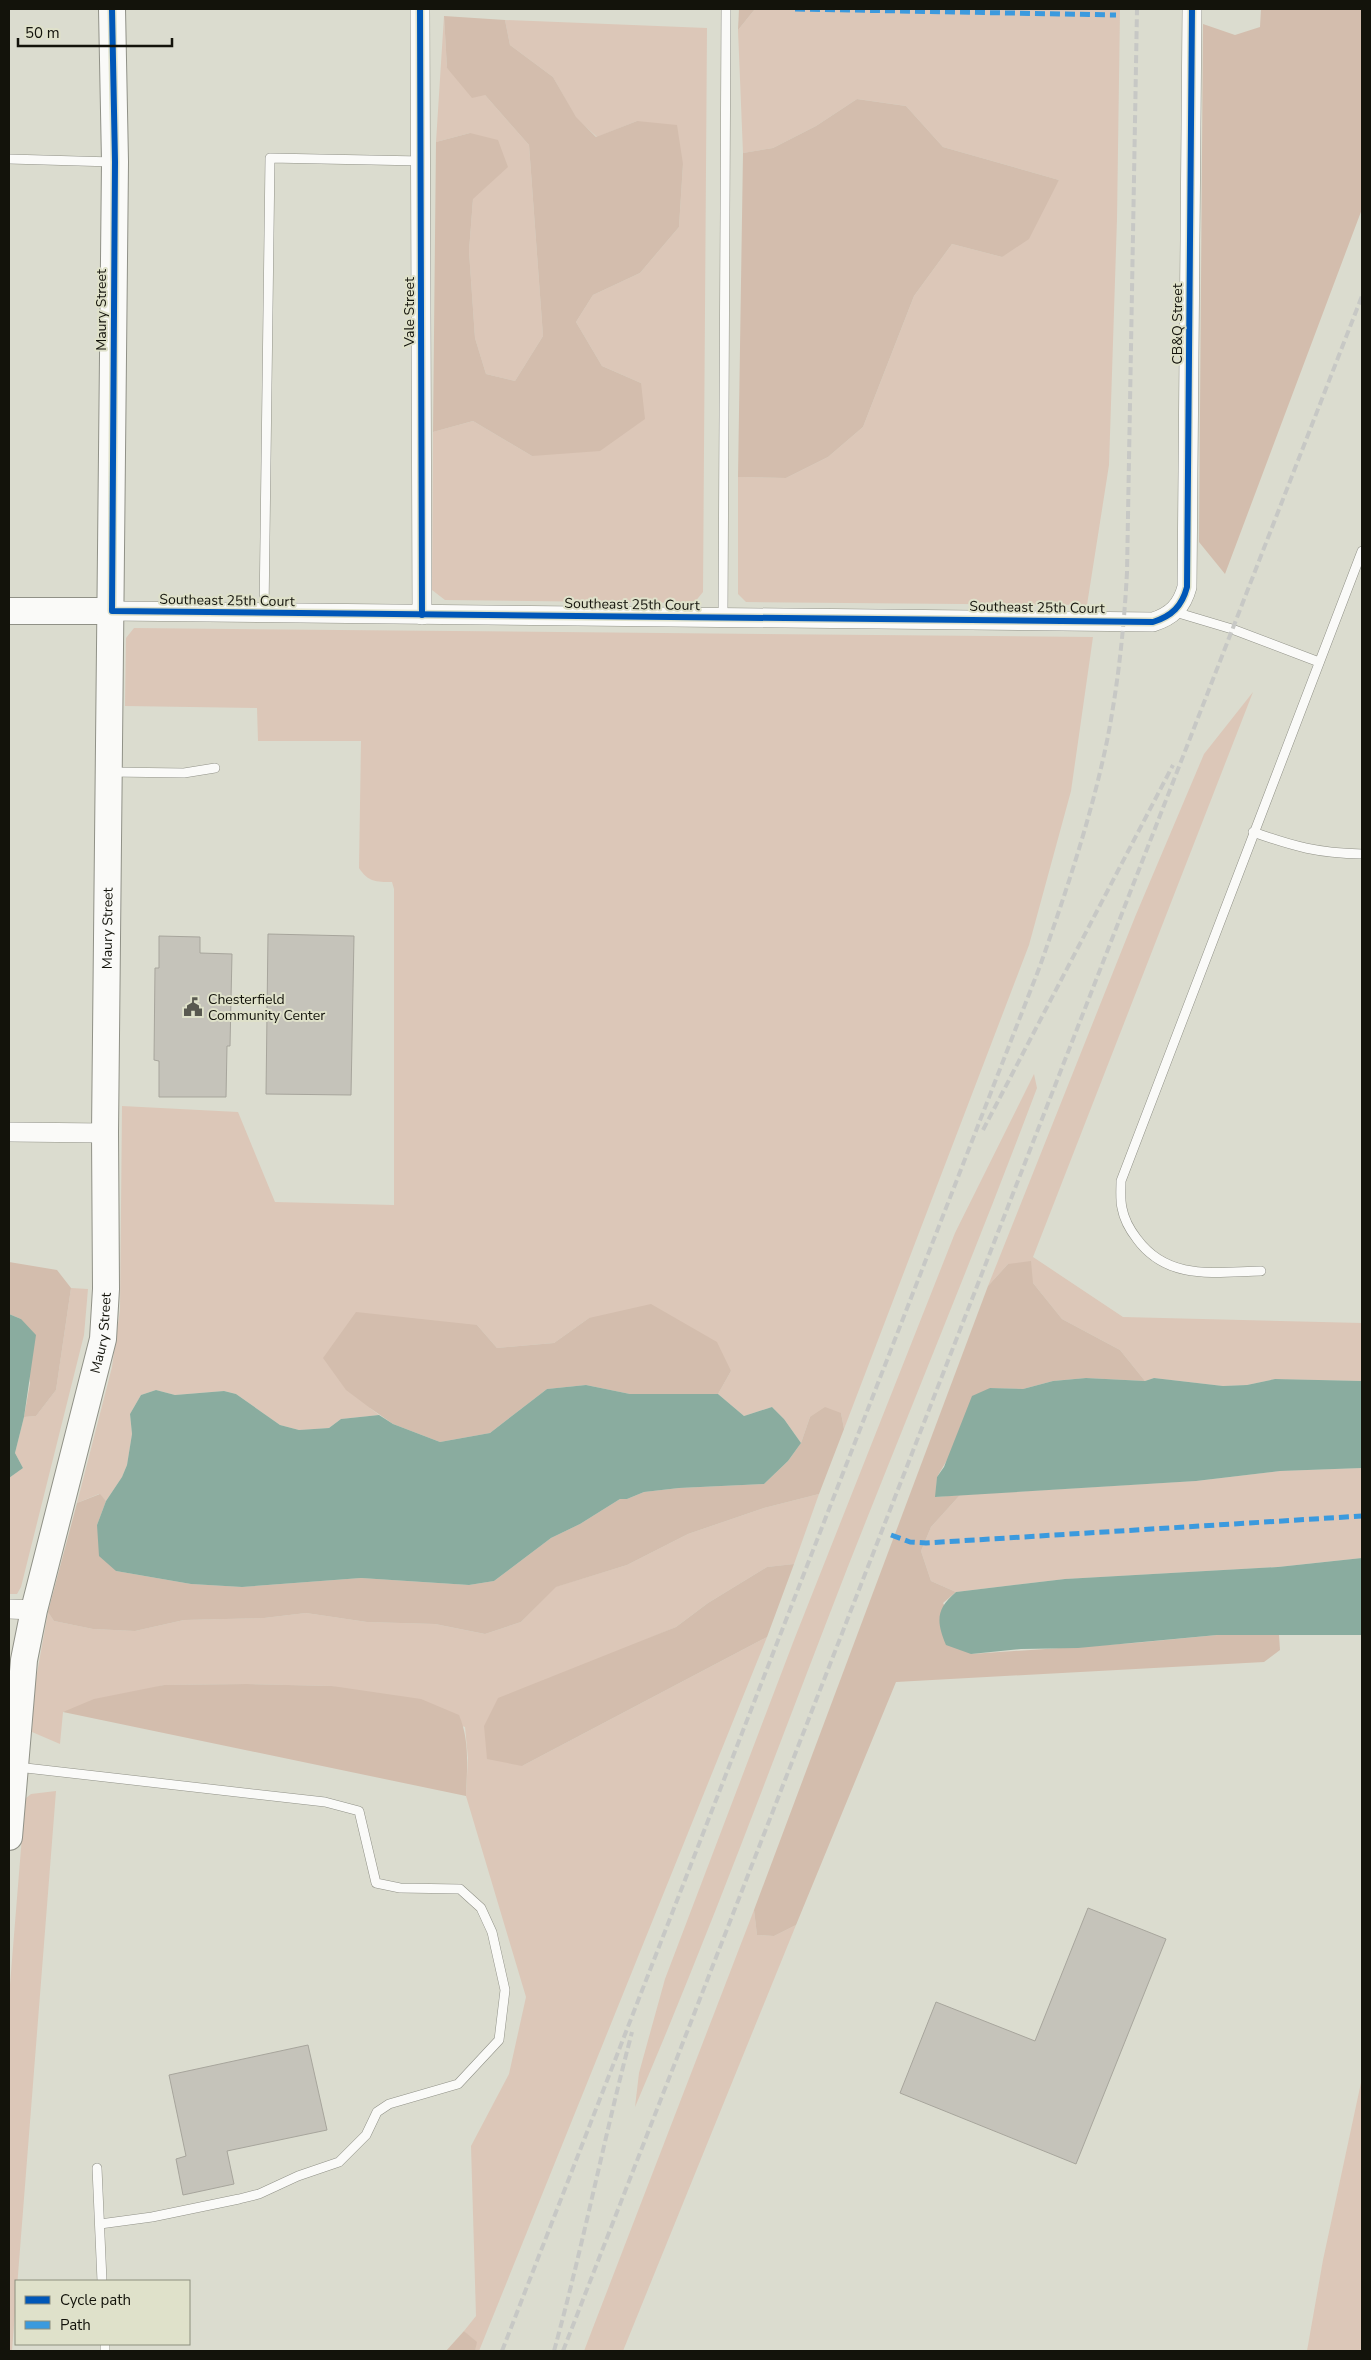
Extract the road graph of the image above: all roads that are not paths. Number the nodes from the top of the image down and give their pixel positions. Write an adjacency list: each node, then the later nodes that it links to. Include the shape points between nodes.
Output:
1 (112, 9): 7 (main road, Maury Street)
2 (420, 9): 6 (street, Vale Street)
3 (726, 9): 14 (lane)
4 (1192, 9): 11 (street, CB&Q Street, via 1187,587)
5 (9, 159): 7 (lane)
6 (421, 161): 12 (lane, via 270,158); 13 (street, Vale Street)
7 (115, 162): 10 (main road, Maury Street)
8 (1362, 551): 15 (lane)
9 (9, 611): 10 (main road, Southeast 25th Court)
10 (112, 611): 12 (street, Southeast 25th Court); 17 (main road, Maury Street)
11 (1175, 612): 14 (street, Southeast 25th Court, via 1153,622); 15 (lane, via 1232,629)
12 (264, 613): 13 (street, Southeast 25th Court)
13 (422, 615): 14 (street, Southeast 25th Court)
14 (723, 618)
15 (1319, 662): 18 (lane)
16 (215, 768): 17 (lane, via 184,773)
17 (110, 772): 21 (main road, Maury Street)
18 (1254, 832): 19 (lane, via 1298,848); 22 (lane, via 1121,1181 1122,1208 1130,1229 1146,1251 1169,1267 1195,1272)
19 (1362, 854)
20 (9, 1132): 21 (street)
21 (105, 1133): 23 (main road, Maury Street, via 106,1289 103,1339)
22 (1261, 1271)
23 (21, 1610): 24 (main road, Maury Street, via 24,1660)
24 (15, 1767): 25 (main road, Maury Street); 27 (lane, via 325,1802 360,1811 376,1883 400,1888 460,1889 481,1908 492,1932 505,1990 499,2040 458,2084 389,2104 377,2112 366,2135 339,2162 259,2194 152,2218)
25 (9, 1837)
26 (97, 2168): 27 (lane)
27 (100, 2224): 28 (lane)
28 (102, 2280)

